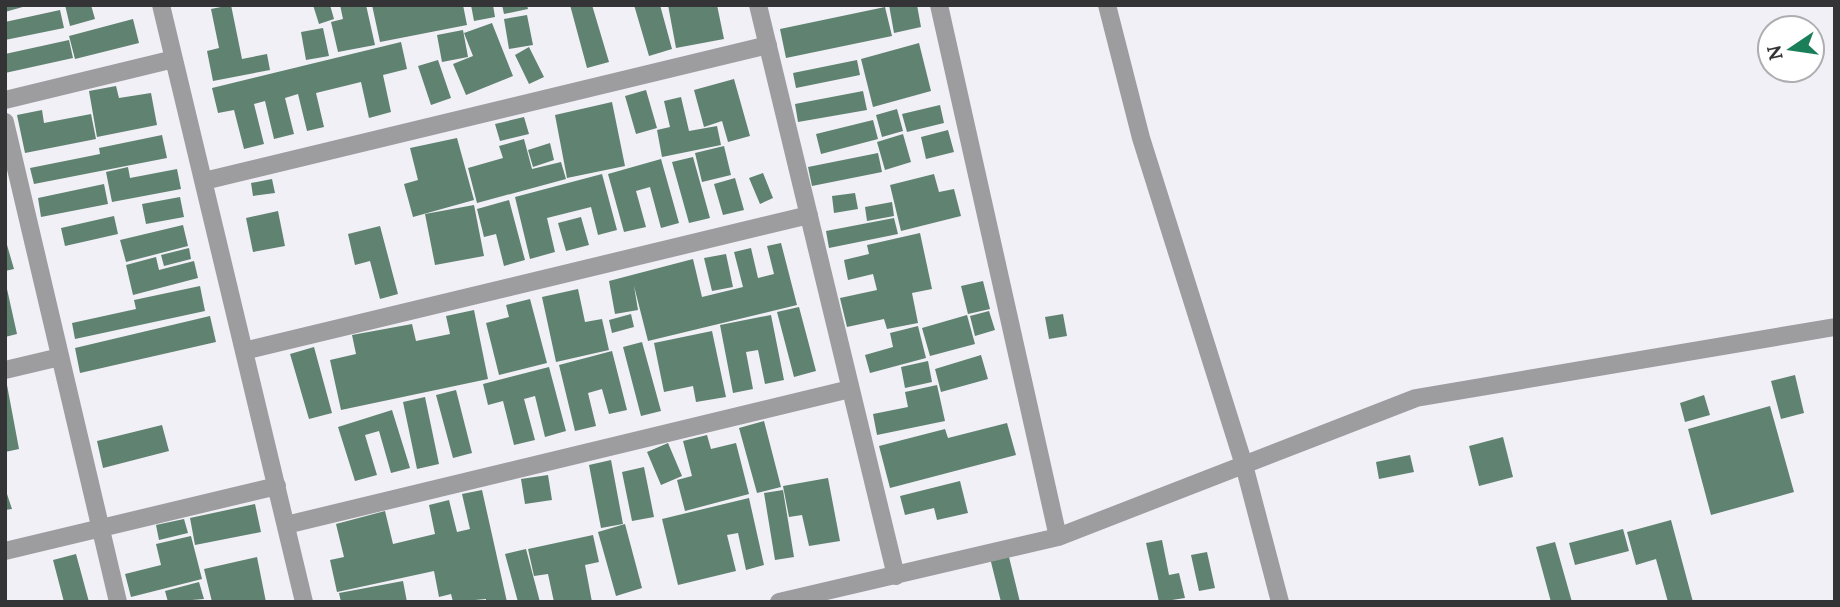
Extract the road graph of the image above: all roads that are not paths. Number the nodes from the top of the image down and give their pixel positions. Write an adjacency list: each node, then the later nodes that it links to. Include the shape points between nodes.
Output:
1 (758, 5): 5 (street)
2 (939, 5): 21 (street)
3 (1107, 5): 17 (street, via 1141,138)
4 (162, 6): 6 (street)
5 (768, 45): 9 (street); 11 (street)
6 (174, 59): 7 (street); 9 (street)
7 (5, 100)
8 (5, 122): 10 (street)
9 (204, 181): 13 (street)
10 (13, 192): 14 (street)
11 (809, 215): 13 (street); 16 (street)
12 (1835, 327): 17 (street, via 1416,398)
13 (244, 351): 18 (street)
14 (60, 357): 15 (street); 20 (street)
15 (5, 370)
16 (850, 389): 19 (street); 23 (street)
17 (1244, 465): 21 (street); 27 (street)
18 (276, 486): 19 (street); 20 (street)
19 (286, 525): 25 (street)
20 (100, 528): 22 (street); 24 (street)
21 (1058, 537): 23 (street)
22 (5, 551)
23 (896, 576): 26 (street)
24 (118, 602)
25 (304, 602)
26 (779, 602)
27 (1280, 602)

